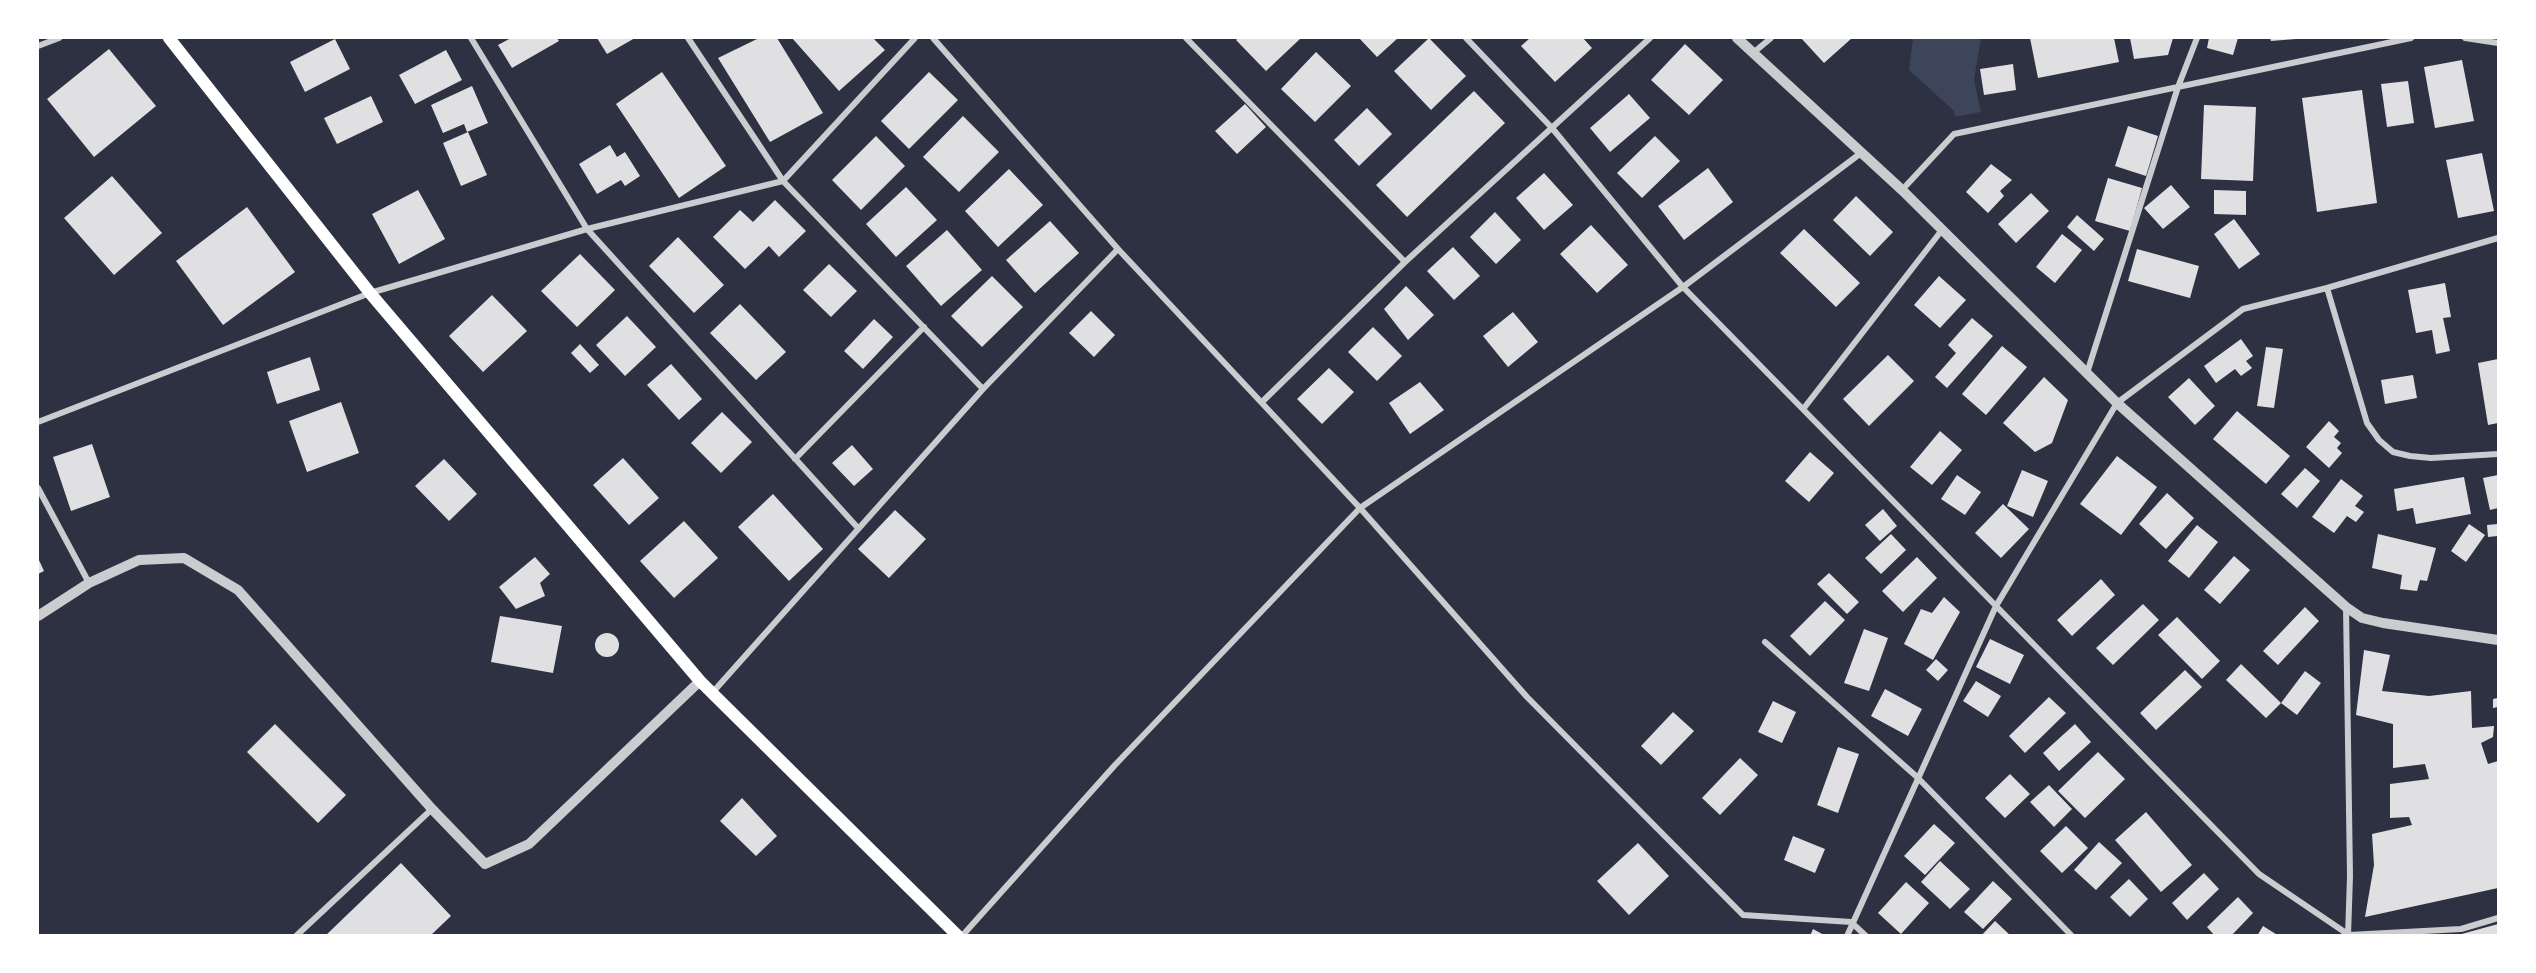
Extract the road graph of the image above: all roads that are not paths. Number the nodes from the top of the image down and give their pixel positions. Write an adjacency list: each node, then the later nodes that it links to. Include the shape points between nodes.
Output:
1 (59, 38): 16 (street)
2 (170, 38): 30 (main road)
3 (471, 38): 23 (street)
4 (688, 38): 21 (street)
5 (915, 38): 21 (street)
6 (933, 38): 26 (street)
7 (1186, 38): 27 (street)
8 (1466, 38): 19 (street)
9 (1650, 38): 19 (street)
10 (1737, 38): 17 (street)
11 (1771, 38): 17 (street)
12 (2197, 38): 18 (street)
13 (2412, 38): 18 (street)
14 (2465, 38): 15 (street)
15 (2499, 43)
16 (38, 46)
17 (1753, 53): 20 (street)
18 (2178, 87): 22 (street, via 1954,134); 32 (street)
19 (1552, 128): 27 (street); 28 (street)
20 (1861, 153): 22 (street); 28 (street)
21 (783, 181): 23 (street); 31 (street)
22 (1902, 190): 24 (street)
23 (586, 229): 30 (street); 39 (street)
24 (1942, 230): 32 (street); 36 (street)
25 (2499, 238): 29 (street)
26 (1118, 249): 33 (street); 34 (street)
27 (1405, 262): 34 (street)
28 (1683, 287): 36 (street); 41 (street)
29 (2327, 288): 35 (street, via 2243,309); 38 (street, via 2367,423 2379,440 2393,452 2410,456)
30 (370, 293): 37 (street); 49 (main road)
31 (924, 327): 33 (street); 39 (street)
32 (2087, 374): 35 (street)
33 (983, 389): 42 (street)
34 (1262, 402): 41 (street)
35 (2117, 403): 44 (street); 45 (street)
36 (1804, 408): 44 (street)
37 (38, 422)
38 (2499, 454)
39 (795, 459): 42 (street)
40 (38, 488): 43 (street)
41 (1360, 508): 54 (street, via 1527,697 1743,915); 57 (street, via 1115,765)
42 (858, 528): 50 (street)
43 (89, 583): 46 (street); 52 (street, via 139,560 184,558 238,590)
44 (1996, 606): 51 (street); 55 (street, via 2259,874)
45 (2346, 607): 47 (street, via 2362,618 2383,623); 55 (street)
46 (38, 616)
47 (2499, 640)
48 (1765, 642): 51 (street)
49 (700, 681): 50 (main road); 52 (street, via 529,844 485,864)
50 (713, 692): 57 (main road)
51 (1917, 777): 54 (street); 60 (street)
52 (432, 809): 56 (street)
53 (2499, 918): 55 (street, via 2461,929)
54 (1851, 922): 58 (street); 59 (street)
55 (2348, 935)
56 (296, 936)
57 (960, 936)
58 (1847, 936)
59 (1866, 936)
60 (2072, 936)

